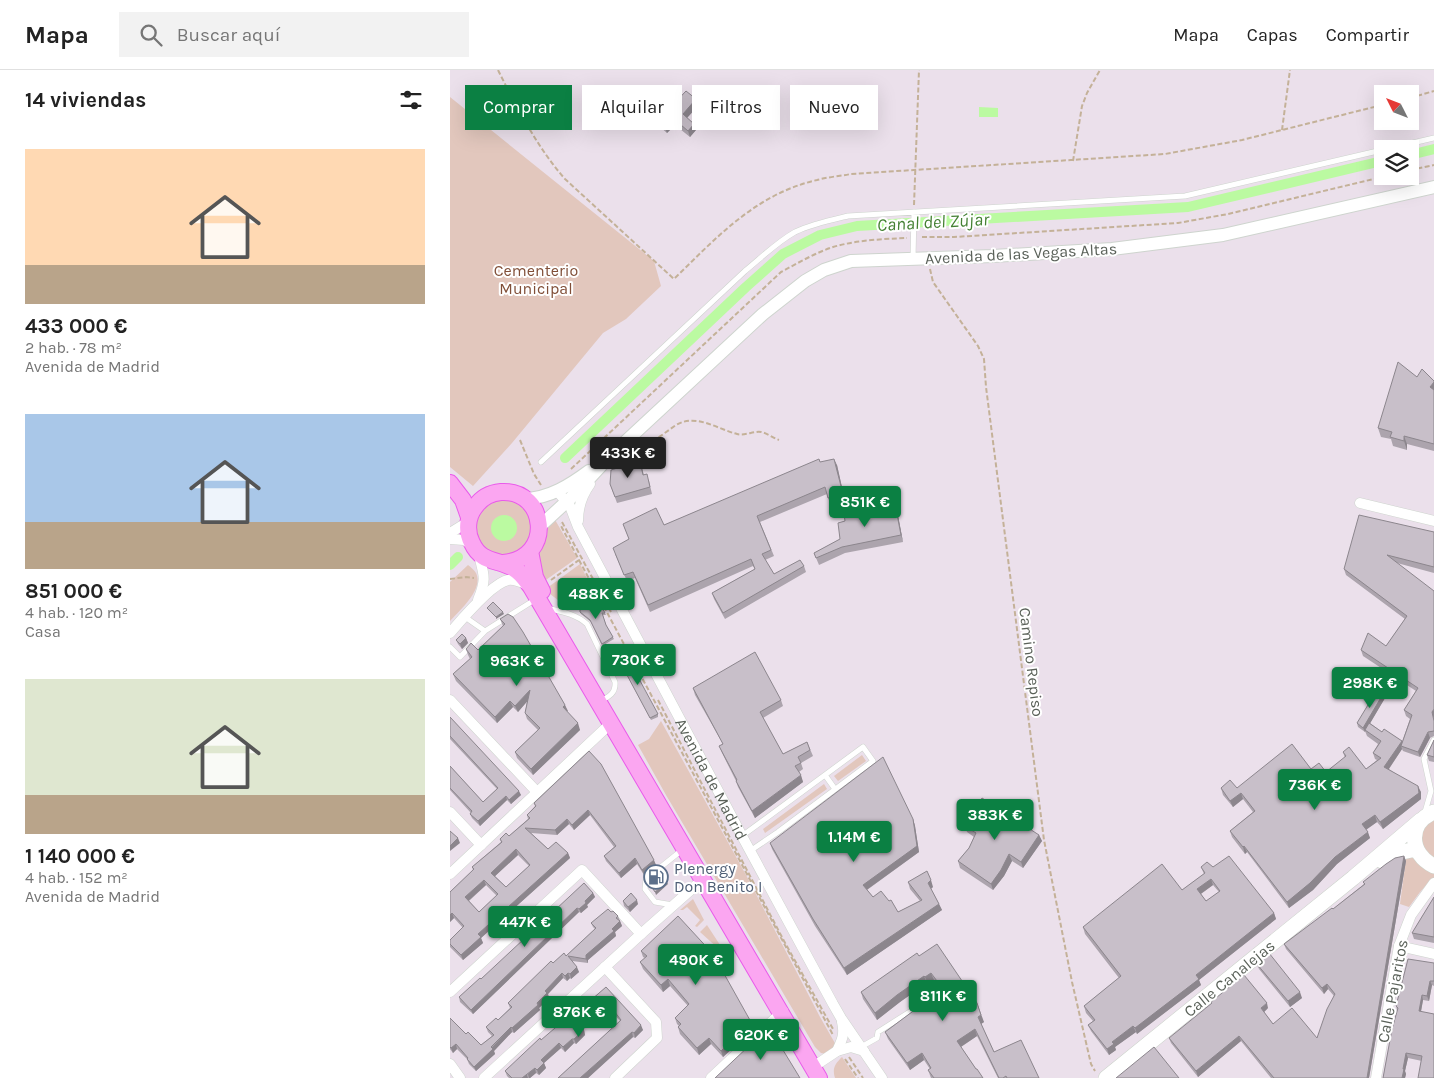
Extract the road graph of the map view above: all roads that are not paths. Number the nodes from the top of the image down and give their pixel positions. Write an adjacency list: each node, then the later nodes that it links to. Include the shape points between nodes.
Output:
1 (1434, 138): 2 (lane)
2 (1419, 142)
3 (1374, 152): 5 (lane, via 1185,196)
4 (1434, 186): 6 (street, Avenida de las Vegas Altas, via 1223,235 1112,249)
5 (914, 212): 6 (lane); 8 (lane, via 848,216 795,232 745,271)
6 (913, 259): 7 (street, Avenida de las Vegas Altas, via 851,262 824,270 805,281 762,314)
7 (610, 456): 10 (street); 14 (street); 18 (street, via 585,490 578,512)
8 (541, 462)
9 (450, 483): 11 (main road); 15 (main road, via 463,500)
10 (552, 494): 12 (street); 14 (street)
11 (486, 497): 12 (main road, via 506,492); 15 (main road, via 473,509)
12 (526, 499): 17 (main road, via 536,512)
13 (1360, 503): 16 (street)
14 (559, 510): 17 (street); 18 (street)
15 (469, 520): 19 (street); 21 (main road, via 469,534)
16 (1434, 521)
17 (539, 527): 22 (main road)
18 (578, 527): 40 (street, Avenida de Madrid)
19 (450, 533)
20 (450, 539): 21 (street, via 464,540)
21 (475, 549): 23 (main road, via 485,558); 25 (street, via 485,579)
22 (530, 551): 23 (main road, via 518,560); 24 (main road)
23 (503, 563): 24 (main road, via 514,568)
24 (536, 591): 25 (street, via 517,581 507,580); 26 (main road); 28 (lane); 32 (main road)
25 (477, 604): 27 (street)
26 (551, 609): 32 (main road); 32 (lane, via 576,616 587,624 615,682 612,695)
27 (465, 617): 28 (lane); 29 (street)
28 (484, 631): 30 (lane, via 460,657)
29 (450, 633)
30 (450, 647)
31 (450, 700): 37 (street)
32 (601, 701): 33 (main road); 57 (main road)
33 (610, 724): 37 (street); 42 (main road)
34 (1434, 740): 39 (lane, via 1424,759 1431,791)
35 (825, 775): 36 (lane); 36 (lane, via 863,747 873,761); 40 (lane)
36 (835, 789): 44 (lane)
37 (536, 792): 41 (street)
38 (450, 812): 41 (street)
39 (1428, 814): 43 (main road, via 1417,827); 47 (main road, Calle Canalejas)
40 (742, 836): 44 (street, Avenida de Madrid)
41 (481, 845): 46 (street)
42 (684, 849): 48 (main road); 50 (lane, via 646,878 645,889 655,902)
43 (1416, 849): 45 (main road, via 1426,862); 47 (main road, Calle Canalejas, via 1393,854)
44 (750, 851): 58 (street, Avenida de Madrid)
45 (1434, 866)
46 (450, 874)
47 (1353, 878): 63 (main road, Calle Canalejas)
48 (702, 880): 50 (street); 57 (main road)
49 (1434, 883): 52 (street, Calle Pajaritos, via 1411,915)
50 (673, 906): 51 (street)
51 (641, 934): 54 (street); 55 (street, via 582,870)
52 (1399, 946): 53 (street); 70 (street, Calle Pajaritos)
53 (1434, 954)
54 (605, 967): 65 (street); 66 (street, via 656,1022 657,1038)
55 (450, 992)
56 (931, 999): 60 (lane, via 878,1032 877,1038)
57 (784, 1010): 62 (main road); 67 (street)
58 (841, 1018): 59 (street, via 844,1031); 60 (street, Avenida de Madrid)
59 (840, 1048): 60 (street); 62 (street)
60 (863, 1049): 69 (street, Avenida de Madrid)
61 (450, 1064): 64 (street)
62 (817, 1069): 68 (main road)
63 (1101, 1075)
64 (460, 1078)
65 (484, 1078)
66 (614, 1078)
67 (711, 1078)
68 (828, 1078)
69 (882, 1078)
70 (1376, 1078)

